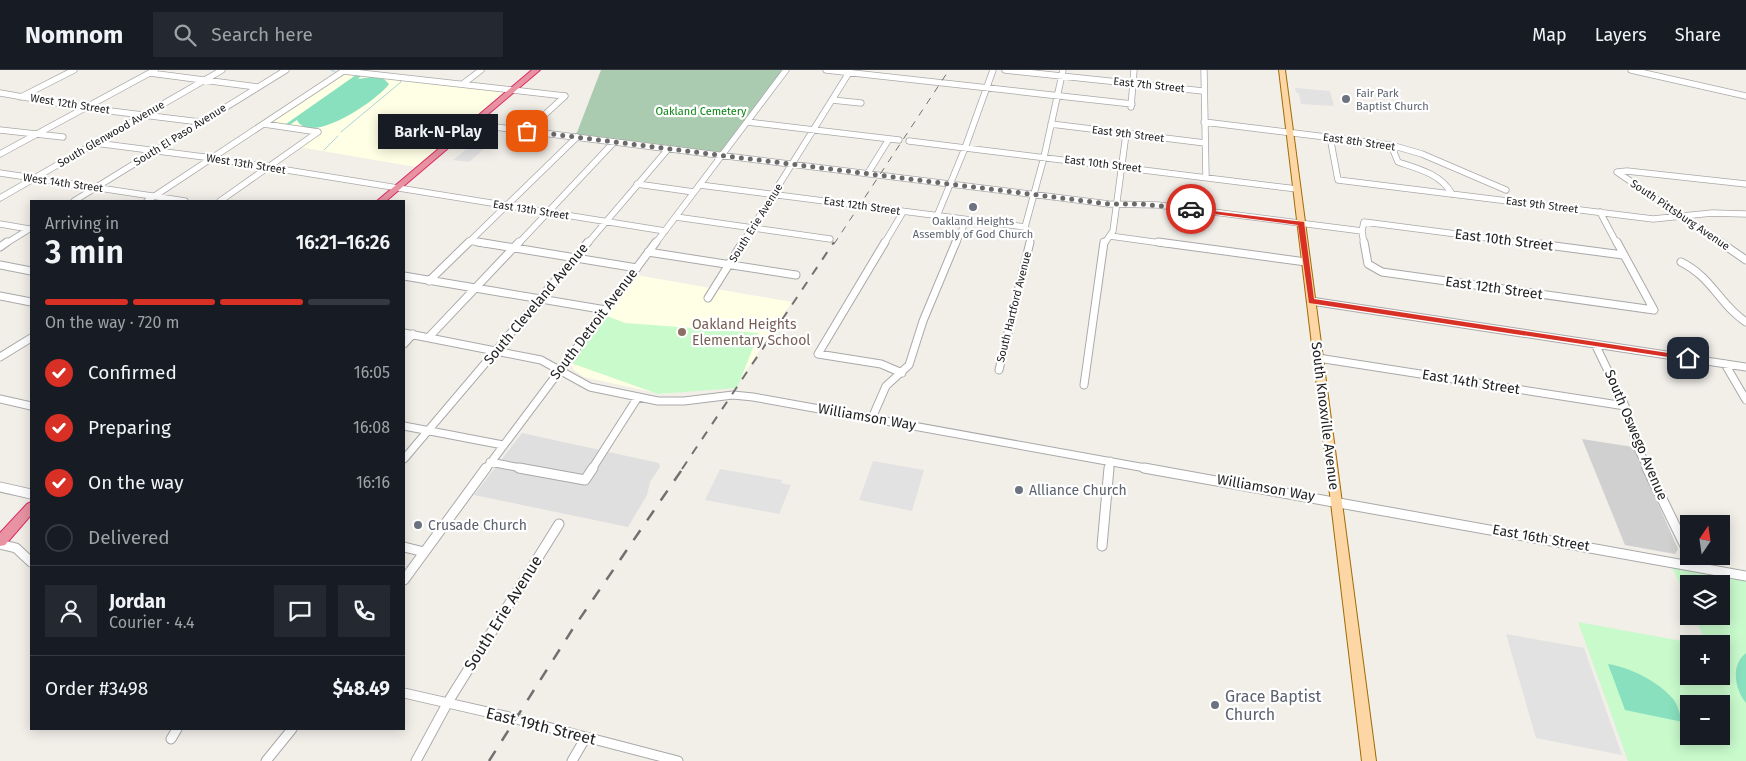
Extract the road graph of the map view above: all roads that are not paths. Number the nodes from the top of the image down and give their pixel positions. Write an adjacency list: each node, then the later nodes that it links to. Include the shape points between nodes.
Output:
1 (74, 70): 28 (street)
2 (222, 70): 18 (street, South Glenwood Avenue)
3 (286, 70): 21 (street, South El Paso Avenue)
4 (344, 70): 19 (street); 36 (street)
5 (481, 70): 19 (street)
6 (536, 70): 23 (highway)
7 (786, 70): 34 (street, South Detroit Avenue)
8 (826, 70): 16 (street)
9 (993, 70): 22 (street)
10 (1005, 70): 17 (street, East 7th Street)
11 (1134, 70): 20 (street)
12 (1204, 70): 24 (street)
13 (1281, 70): 42 (main road, South Knoxville Avenue)
14 (1631, 70): 27 (street)
15 (153, 71): 18 (street); 31 (street)
16 (850, 71): 22 (street); 29 (street, South Erie Avenue)
17 (1062, 73): 20 (street, East 7th Street); 26 (street, South Hartford Avenue)
18 (205, 80): 21 (street); 32 (street, South Glenwood Avenue)
19 (464, 83): 23 (street)
20 (1133, 84): 24 (street, East 7th Street); 26 (street, via 1132,105)
21 (257, 87): 33 (street, South El Paso Avenue)
22 (986, 88): 26 (street); 55 (street)
23 (513, 90): 37 (highway); 41 (street, via 564,96)
24 (1203, 91): 35 (street)
25 (1, 94): 28 (street, West 12th Street)
26 (1058, 95): 38 (street, South Hartford Avenue)
27 (1746, 96)
28 (21, 97): 31 (street, West 12th Street)
29 (832, 100): 30 (street); 40 (street, South Erie Avenue)
30 (861, 103)
31 (86, 108): 32 (street, West 12th Street); 43 (street)
32 (143, 115): 33 (street, West 12th Street); 52 (street, South Glenwood Avenue)
33 (200, 122): 57 (street, South El Paso Avenue)
34 (747, 122): 40 (street); 59 (street, South Detroit Avenue)
35 (1204, 122): 42 (street, East 8th Street); 53 (street)
36 (264, 124): 61 (street); 63 (street, via 318,132)
37 (471, 124): 41 (street); 74 (highway)
38 (1051, 124): 44 (street, East 9th Street); 60 (street, South Hartford Avenue)
39 (0, 130): 43 (street)
40 (814, 130): 48 (street); 62 (street, South Erie Avenue)
41 (527, 131): 46 (street)
42 (1289, 131): 47 (street, East 8th Street); 75 (main road, South Knoxville Avenue)
43 (38, 134): 45 (street); 58 (street)
44 (1126, 134): 53 (street, East 9th Street); 64 (street)
45 (63, 137)
46 (577, 137): 51 (street); 89 (street)
47 (1330, 137): 54 (street, East 8th Street); 79 (street, East 9th Street, via 1338,180)
48 (889, 139): 49 (street); 66 (street)
49 (899, 140)
50 (909, 141): 55 (street, East 10th Street)
51 (614, 142): 56 (street); 90 (street)
52 (95, 143): 57 (street, West 13th Street); 68 (street, South Glenwood Avenue)
53 (1205, 143): 67 (street)
54 (1391, 145): 76 (street, East 8th Street, via 1422,154); 79 (street, via 1398,162 1440,178 1448,184)
55 (965, 148): 60 (street, East 10th Street); 70 (street)
56 (668, 149): 59 (street); 69 (street, South Cleveland Avenue)
57 (156, 150): 61 (street, West 13th Street); 73 (street, South El Paso Avenue)
58 (0, 154)
59 (722, 155): 62 (street); 72 (street, South Detroit Avenue)
60 (1044, 157): 64 (street, East 10th Street); 78 (street, South Hartford Avenue)
61 (212, 158): 63 (street, West 13th Street); 81 (street)
62 (794, 164): 66 (street); 80 (street, South Erie Avenue)
63 (269, 167): 74 (street, West 13th Street); 86 (street)
64 (1122, 167): 67 (street, East 10th Street); 88 (street)
65 (0, 173): 68 (street, West 14th Street)
66 (868, 173): 70 (street)
67 (1206, 177): 75 (street, East 10th Street)
68 (34, 179): 73 (street, West 14th Street); 82 (street, South Glenwood Avenue)
69 (637, 184): 77 (street); 98 (street, South Cleveland Avenue)
70 (950, 184): 78 (street); 95 (street)
71 (1746, 184): 96 (street, South Pittsburg Avenue, via 1617,172)
72 (700, 185): 77 (street, South Detroit Avenue); 80 (street, East 12th Street)
73 (96, 188): 81 (street, West 14th Street); 83 (street, South El Paso Avenue)
74 (397, 188): 87 (highway); 89 (street, East 13th Street)
75 (1297, 189): 100 (main road, South Knoxville Avenue)
76 (1506, 190)
77 (694, 192): 94 (street, South Detroit Avenue)
78 (1034, 194): 88 (street); 101 (street, South Hartford Avenue)
79 (1452, 194): 92 (street, East 9th Street)
80 (774, 195): 91 (street, East 12th Street); 102 (street, South Erie Avenue)
81 (154, 197): 84 (street); 85 (street, West 14th Street)
82 (0, 198)
83 (76, 200)
84 (149, 200)
85 (177, 200)
86 (221, 200)
87 (382, 200)
88 (1116, 204): 100 (street, via 1158,206); 107 (street)
89 (506, 206): 90 (street, East 13th Street); 109 (street)
90 (546, 212): 98 (street, East 13th Street); 111 (street)
91 (903, 212): 95 (street, East 12th Street); 146 (street, via 818,354 881,364)
92 (1600, 212): 96 (street, East 9th Street, via 1653,219); 113 (street)
93 (1745, 214): 96 (street, East 9th Street)
94 (676, 216): 102 (street); 105 (street, South Detroit Avenue)
95 (937, 216): 97 (street, East 12th Street)
96 (1682, 216): 115 (street, South Pittsburg Avenue)
97 (966, 220): 101 (street, East 12th Street); 146 (street, via 922,321 909,365)
98 (606, 222): 105 (street, East 13th Street); 114 (street, South Cleveland Avenue)
99 (0, 224): 103 (street)
100 (1302, 226): 106 (street); 116 (main road, South Knoxville Avenue)
101 (1024, 227): 145 (street, South Hartford Avenue, via 1030,243)
102 (753, 228): 108 (street); 119 (street, South Erie Avenue)
103 (30, 229)
104 (30, 230): 110 (street)
105 (665, 231): 112 (street, South Detroit Avenue)
106 (1362, 234): 113 (street, East 10th Street, via 1364,222); 113 (street, East 12th Street, via 1368,264 1382,272 1654,310)
107 (1110, 236): 116 (street); 147 (street, via 1104,242)
108 (830, 239)
109 (469, 241): 111 (street); 124 (street)
110 (0, 247)
111 (512, 248): 114 (street); 125 (street)
112 (648, 252): 119 (street); 120 (street, South Detroit Avenue)
113 (1623, 255)
114 (574, 258): 120 (street); 128 (street, South Cleveland Avenue)
115 (1746, 260)
116 (1306, 262): 129 (main road, South Knoxville Avenue)
117 (1681, 262): 132 (street, via 1706,277 1732,311)
118 (0, 265): 121 (street)
119 (729, 265): 122 (street); 127 (street, South Erie Avenue)
120 (637, 268): 131 (street, South Detroit Avenue)
121 (30, 271)
122 (796, 275)
123 (405, 276): 124 (street)
124 (429, 281): 125 (street)
125 (474, 288): 128 (street); 135 (street)
126 (0, 296): 130 (street)
127 (708, 298)
128 (538, 299): 131 (street); 139 (street, South Cleveland Avenue)
129 (1311, 301): 138 (street); 141 (main road, South Knoxville Avenue)
130 (30, 302)
131 (606, 310): 144 (street, South Detroit Avenue)
132 (1746, 322)
133 (405, 332): 134 (street, Williamson Way)
134 (413, 334): 135 (street, Williamson Way); 137 (street)
135 (429, 337): 139 (street, Williamson Way)
136 (30, 339): 140 (street)
137 (405, 343)
138 (1595, 344): 142 (street); 152 (street, South Oswego Avenue)
139 (496, 351): 144 (street, Williamson Way, via 541,360); 155 (street, South Cleveland Avenue)
140 (0, 356)
141 (1318, 358): 152 (street, East 14th Street); 162 (main road, South Knoxville Avenue)
142 (1725, 364): 143 (street); 150 (street)
143 (1746, 367)
144 (560, 370): 148 (street, Williamson Way, via 590,386); 156 (street, South Detroit Avenue)
145 (999, 370)
146 (902, 373): 153 (street, via 886,386)
147 (1084, 385)
148 (638, 397): 153 (street, Williamson Way, via 670,401 743,396); 159 (street, via 585,480)
149 (0, 399): 151 (street)
150 (1746, 400)
151 (30, 406)
152 (1625, 406): 165 (street, South Oswego Avenue, via 1638,448)
153 (872, 418): 158 (street, Williamson Way)
154 (405, 426): 155 (street)
155 (428, 430): 156 (street); 157 (street, South Cleveland Avenue)
156 (502, 445): 159 (street, South Detroit Avenue)
157 (405, 458)
158 (1110, 461): 162 (street, Williamson Way); 167 (street)
159 (490, 462): 169 (street, South Detroit Avenue)
160 (0, 487): 161 (street)
161 (30, 494)
162 (1336, 500): 171 (street, East 16th Street); 184 (main road, South Knoxville Avenue)
163 (30, 508): 166 (highway)
164 (558, 524): 175 (street, South Erie Avenue)
165 (1680, 536)
166 (0, 542): 170 (street, via 16,548)
167 (1102, 546)
168 (405, 547): 169 (street)
169 (424, 552): 173 (street, South Detroit Avenue)
170 (30, 561)
171 (1695, 567): 172 (street, East 16th Street)
172 (1746, 576)
173 (405, 579)
174 (405, 693): 175 (street, East 19th Street)
175 (448, 702): 178 (street, East 19th Street); 181 (street, South Erie Avenue)
176 (176, 730): 179 (street)
177 (291, 730): 180 (street)
178 (586, 737): 182 (street); 183 (street, East 19th Street)
179 (171, 739)
180 (266, 761)
181 (416, 761)
182 (572, 761)
183 (678, 761)
184 (1369, 761)

